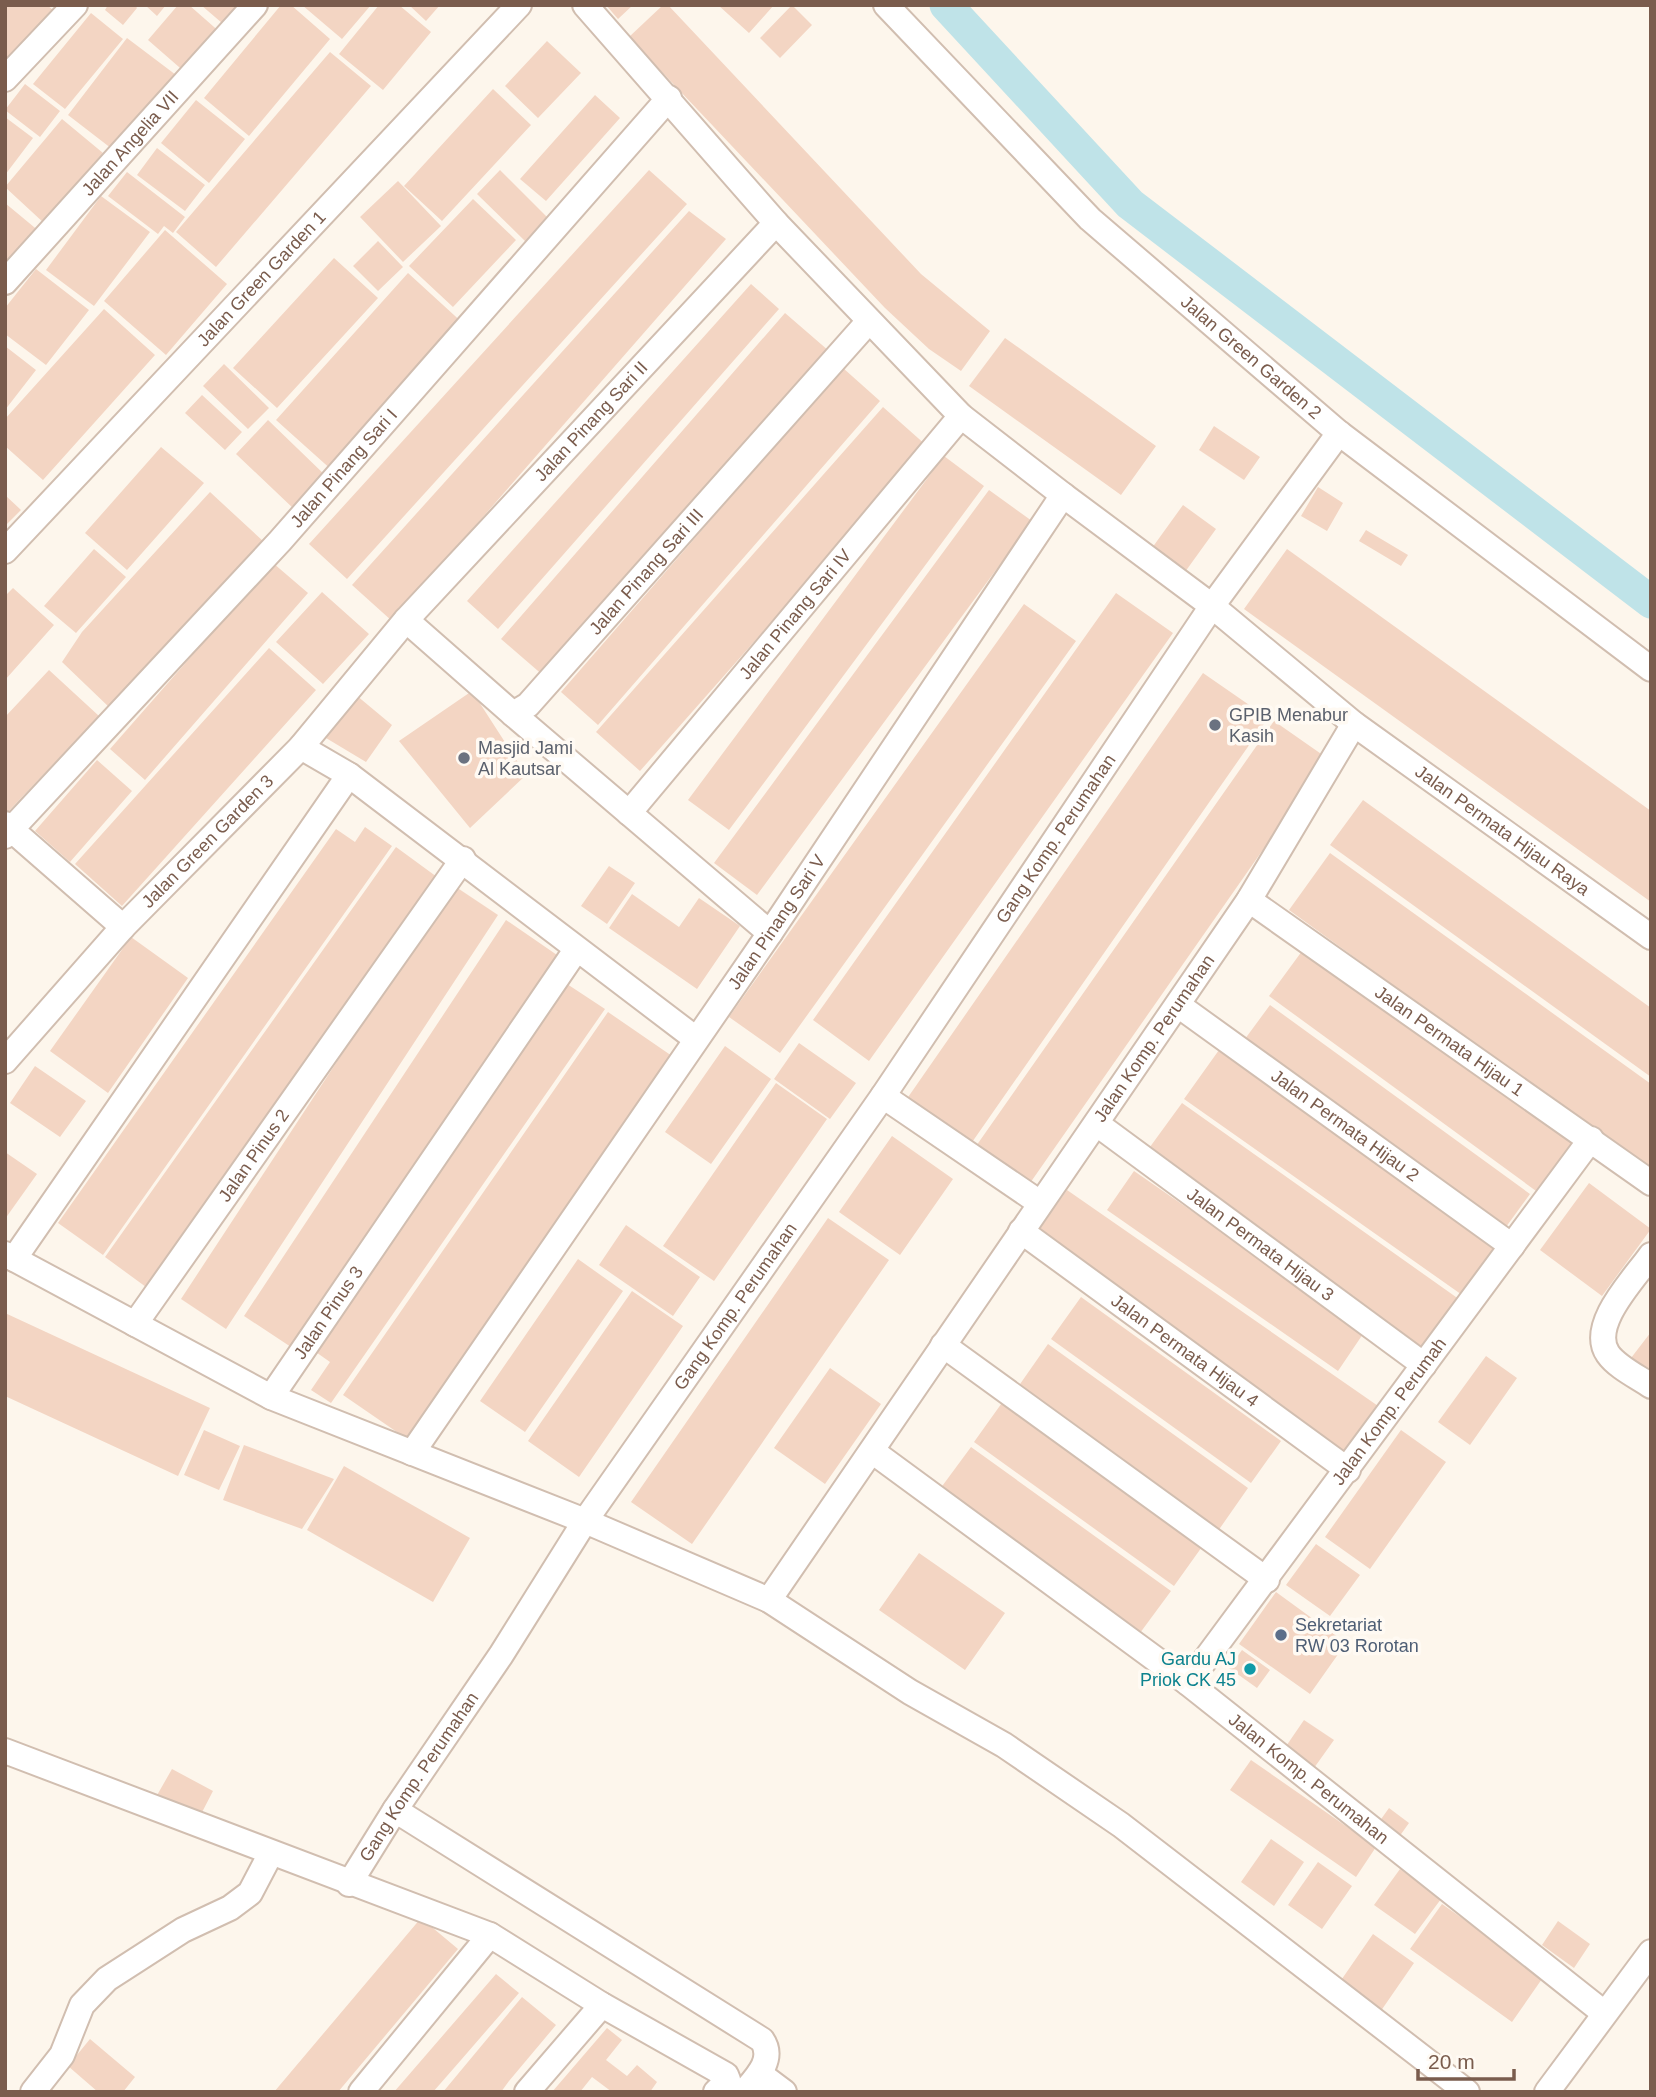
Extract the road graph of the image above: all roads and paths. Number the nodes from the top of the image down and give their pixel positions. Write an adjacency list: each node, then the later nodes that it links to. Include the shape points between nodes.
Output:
1 (75, 5): 6 (street)
2 (255, 5): 9 (street, Jalan Angelia VII)
3 (519, 5): 14 (street, Jalan Green Garden 1)
4 (585, 5): 7 (street)
5 (886, 5): 12 (street, Jalan Green Garden 2, via 1090,219)
6 (5, 79)
7 (669, 98): 8 (street); 23 (street, Jalan Pinang Sari I, via 280,541)
8 (776, 223): 10 (street); 16 (street, Jalan Pinang Sari II)
9 (5, 282)
10 (869, 321): 11 (street); 18 (street, Jalan Pinang Sari III, via 528,705)
11 (961, 416): 13 (street); 22 (street, Jalan Pinang Sari IV)
12 (1339, 433): 15 (street, Gang Komp. Perumahan); 17 (street, Jalan Green Garden 2)
13 (1063, 495): 15 (street); 27 (street, Jalan Pinang Sari V)
14 (5, 551)
15 (1212, 606): 19 (street); 33 (street, Gang Komp. Perumahan)
16 (407, 620): 18 (street); 20 (street, Jalan Green Garden 3)
17 (1651, 669)
18 (513, 714): 22 (street)
19 (1354, 724): 25 (street, Jalan Komp. Perumahan); 28 (street, Jalan Permata Hijau Raya)
20 (301, 747): 21 (street); 26 (street, Jalan Green Garden 3)
21 (349, 775): 24 (street); 41 (street)
22 (629, 814): 27 (street)
23 (7, 830): 26 (street)
24 (463, 859): 29 (street); 42 (street, Jalan Pinus 2)
25 (1249, 900): 30 (street, Jalan Komp. Perumahan); 35 (street, Jalan Permata Hijau 1)
26 (124, 928): 32 (street, Jalan Green Garden 3)
27 (770, 933): 31 (street, Jalan Pinang Sari V)
28 (1651, 937)
29 (576, 950): 31 (street); 46 (street, Jalan Pinus 3)
30 (1178, 1005): 34 (street, Jalan Komp. Perumahan); 39 (street, Jalan Permata Hijau 2)
31 (696, 1039): 48 (street, Jalan Pinang Sari V)
32 (5, 1061)
33 (883, 1096): 37 (street); 50 (street, Gang Komp. Perumahan)
34 (1097, 1124): 37 (street, Jalan Komp. Perumahan); 44 (street, Jalan Permata Hijau 3)
35 (1591, 1139): 36 (street, Jalan Permata Hijau 1); 39 (street, Jalan Komp. Perumah)
36 (1651, 1183)
37 (1040, 1203): 38 (street, Jalan Komp. Perumahan)
38 (1021, 1231): 43 (street, Jalan Komp. Perumahan); 49 (street, Jalan Permata Hijau 4)
39 (1513, 1246): 44 (street, Jalan Komp. Perumah)
40 (1651, 1255): 45 (street, via 1612,1309 1602,1332 1609,1356)
41 (9, 1256): 42 (street)
42 (135, 1324): 46 (street)
43 (943, 1345): 47 (street, Jalan Komp. Perumahan); 51 (street)
44 (1424, 1365): 49 (street, Jalan Komp. Perumah)
45 (1651, 1387)
46 (271, 1397): 48 (street)
47 (872, 1451): 52 (street, Jalan Komp. Perumahan); 53 (street, Jalan Komp. Perumahan)
48 (412, 1453): 50 (street)
49 (1348, 1470): 51 (street, Jalan Komp. Perumah)
50 (585, 1521): 52 (street); 55 (street, Gang Komp. Perumahan)
51 (1266, 1580): 53 (street, Jalan Komp. Perumah)
52 (769, 1600): 68 (street, via 911,1692 1004,1745 1121,1825)
53 (1188, 1683): 61 (street, Jalan Komp. Perumahan)
54 (5, 1751): 56 (street)
55 (395, 1810): 57 (street, Gang Komp. Perumahan); 62 (street, via 762,2040 767,2053)
56 (271, 1853): 57 (street); 63 (street, via 250,1893 107,1979 82,2005 62,2055)
57 (349, 1884): 58 (street)
58 (490, 1935): 60 (street); 64 (street)
59 (1651, 1952): 61 (street)
60 (602, 2005): 65 (street); 66 (street, via 726,2075 728,2080)
61 (1604, 2013): 69 (street)
62 (752, 2083): 67 (street)
63 (33, 2092)
64 (361, 2092)
65 (527, 2092)
66 (716, 2092)
67 (784, 2092)
68 (1467, 2092)
69 (1548, 2092)

